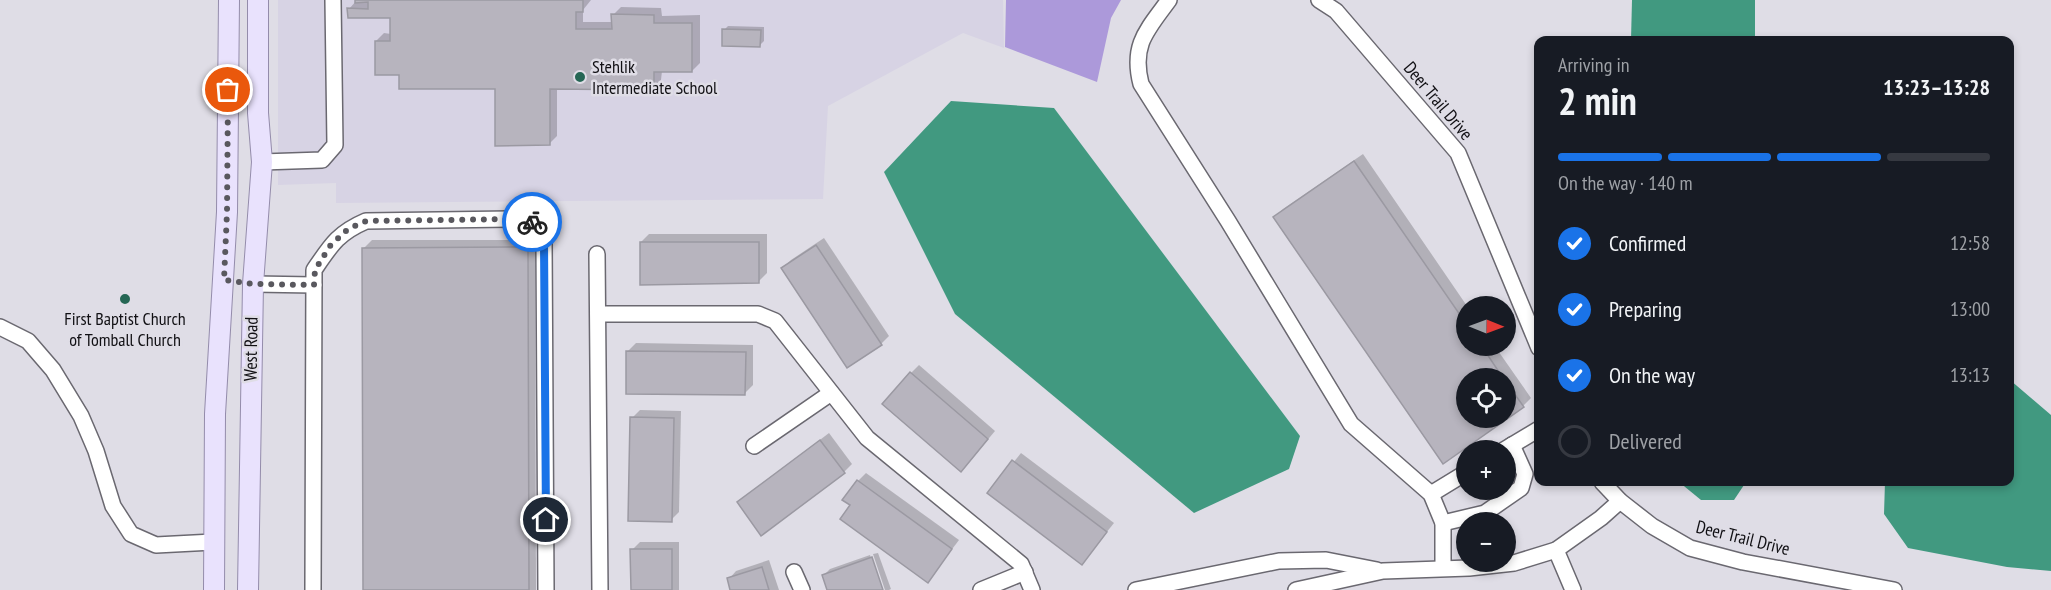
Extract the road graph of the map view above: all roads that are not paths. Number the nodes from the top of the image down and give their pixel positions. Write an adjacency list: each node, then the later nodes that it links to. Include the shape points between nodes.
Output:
1 (229, 0): 6 (main road, West Road)
2 (258, 0): 7 (main road, West Road)
3 (333, 0): 8 (street, via 334,145 322,160)
4 (1169, 0): 24 (street, via 1142,36 1137,51 1141,84 1351,424)
5 (1319, 0): 15 (street, Deer Trail Drive, via 1336,11 1458,153)
6 (229, 24): 7 (main road); 10 (main road, West Road)
7 (258, 24): 8 (main road, West Road)
8 (262, 162): 11 (main road, West Road)
9 (597, 254): 13 (street)
10 (224, 280): 11 (main road); 29 (main road, West Road, via 215,414)
11 (253, 284): 12 (street); 28 (main road, West Road)
12 (314, 285): 38 (street); 39 (street, via 315,270 330,246 348,229 366,221 532,222 544,242)
13 (598, 314): 16 (street, via 758,314 775,321); 40 (street)
14 (0, 327): 29 (street, via 28,341 53,370 81,416 113,506 131,534 156,544)
15 (1534, 336)
16 (831, 393): 19 (street); 33 (street, via 867,438 1021,564)
17 (1534, 432): 18 (street)
18 (1516, 442)
19 (754, 446)
20 (1516, 460): 23 (street, via 1525,474)
21 (1456, 479): 24 (street)
22 (1606, 486): 26 (street, Deer Trail Drive)
23 (1516, 491)
24 (1431, 494): 27 (street)
25 (1504, 500): 27 (street, via 1485,513)
26 (1620, 501): 30 (street); 35 (street, Deer Trail Drive, via 1690,548)
27 (1443, 523): 31 (street)
28 (248, 541): 29 (main road); 37 (main road, West Road)
29 (213, 542): 36 (main road, West Road)
30 (1556, 550): 31 (street, via 1514,563); 46 (street)
31 (1443, 568): 34 (street)
32 (794, 572): 41 (street)
33 (1025, 572): 42 (street); 43 (street)
34 (1383, 572): 44 (street, via 1326,560 1279,561); 45 (street)
35 (1854, 586): 47 (street, Deer Trail Drive)
36 (214, 590)
37 (248, 590)
38 (313, 590)
39 (546, 590)
40 (600, 590)
41 (802, 590)
42 (981, 590)
43 (1032, 590)
44 (1136, 590)
45 (1296, 590)
46 (1573, 590)
47 (1894, 590)

